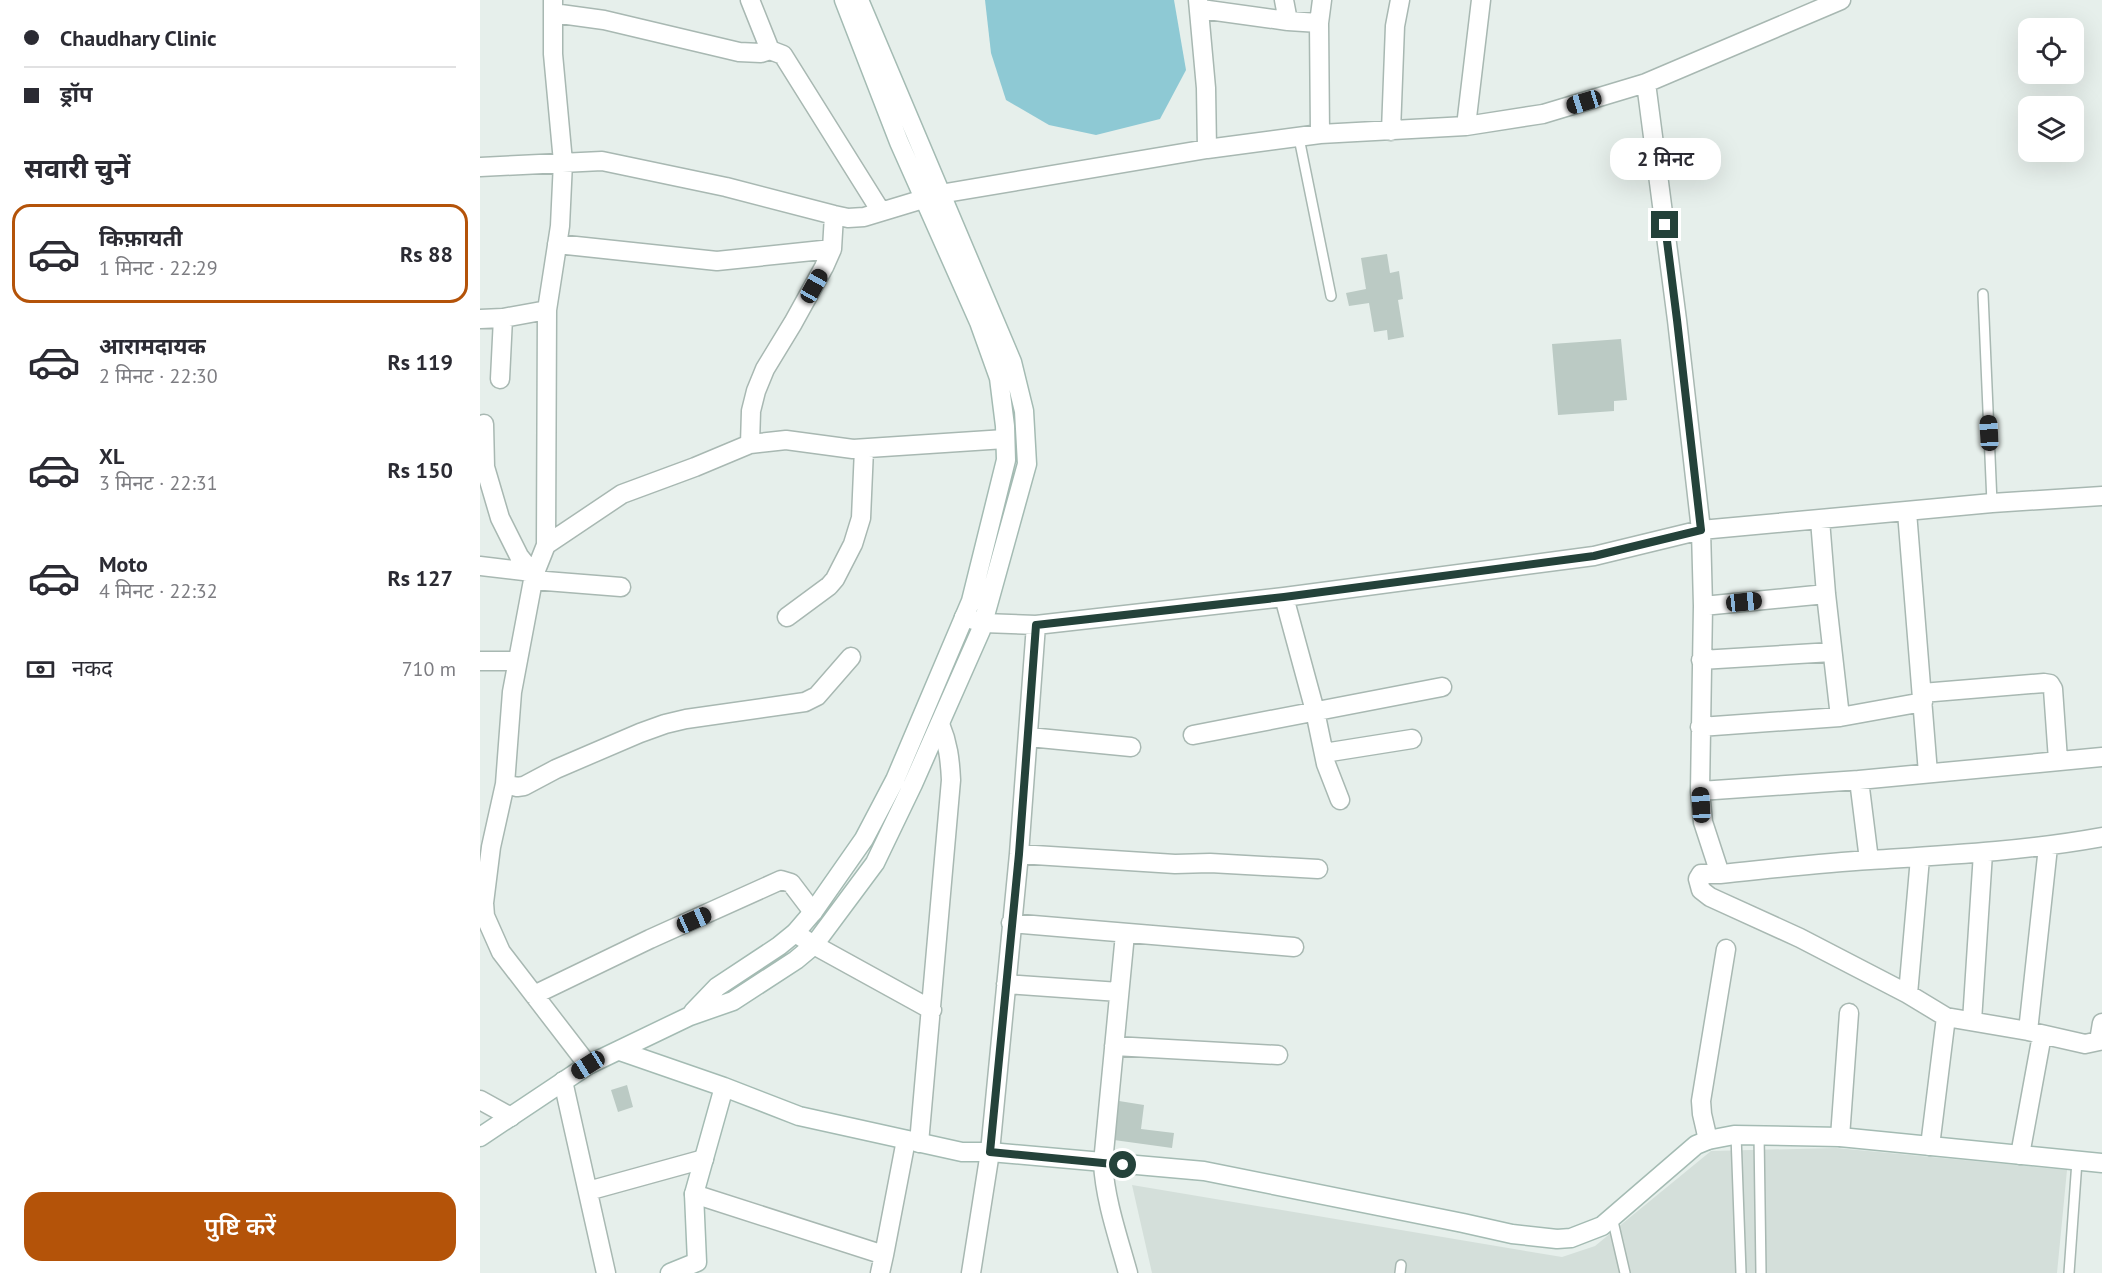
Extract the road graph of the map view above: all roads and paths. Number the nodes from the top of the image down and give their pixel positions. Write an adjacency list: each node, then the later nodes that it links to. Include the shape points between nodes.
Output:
1 (750, 0): 13 (street)
2 (844, 0): 22 (street, via 899,142)
3 (859, 0): 22 (street)
4 (1284, 0): 11 (street)
5 (1322, 0): 12 (street)
6 (1400, 0): 16 (street, via 1395,26)
7 (1481, 0): 15 (street)
8 (1832, 2): 14 (street)
9 (1199, 4): 11 (street); 19 (street)
10 (553, 7): 13 (street, via 739,52); 20 (street)
11 (1288, 21): 12 (street)
12 (1319, 22): 17 (street)
13 (770, 50): 23 (street, via 783,55)
14 (1646, 83): 15 (street, via 1543,114); 41 (street)
15 (1466, 126): 16 (street)
16 (1391, 131): 17 (street)
17 (1320, 134): 18 (street)
18 (1299, 138): 19 (street); 28 (lane)
19 (1207, 149): 22 (street)
20 (562, 162): 21 (street); 24 (street, via 602,161 652,170); 25 (street)
21 (480, 167)
22 (932, 196): 23 (street); 34 (street, via 999,378); 51 (street, via 1012,362 1024,411 1027,464)
23 (880, 210): 24 (street, via 864,217)
24 (834, 216): 26 (street)
25 (557, 244): 26 (street, via 717,261); 29 (street)
26 (831, 249): 35 (street, via 799,314 765,369 751,411)
27 (1983, 294): 38 (lane)
28 (1331, 296)
29 (547, 310): 30 (street); 42 (street)
30 (503, 318): 31 (street); 32 (street)
31 (480, 319)
32 (501, 379)
33 (484, 424): 44 (street, via 485,466 500,518)
34 (1005, 440): 36 (street); 50 (street, via 1006,460)
35 (750, 444): 36 (street, via 786,440); 42 (street, via 622,494)
36 (864, 449): 49 (street, via 861,518 853,544 836,579)
37 (2102, 496): 38 (street)
38 (1992, 503): 39 (street)
39 (1907, 512): 40 (street); 59 (street)
40 (1820, 520): 41 (street); 46 (street)
41 (1701, 530): 47 (street, via 1594,556); 48 (street)
42 (546, 545): 44 (street)
43 (480, 566): 44 (street)
44 (533, 576): 45 (street); 57 (street)
45 (621, 587)
46 (1826, 594): 48 (street); 53 (street)
47 (1284, 597): 52 (street); 60 (street)
48 (1702, 606): 55 (street)
49 (787, 617)
50 (964, 617): 51 (street); 86 (street, via 869,829)
51 (983, 623): 52 (street); 62 (street)
52 (1036, 625): 65 (street)
53 (1832, 652): 55 (street); 61 (street)
54 (851, 657): 73 (street, via 817,696 805,702 665,724 520,787)
55 (1701, 660): 63 (street)
56 (480, 661): 57 (street)
57 (518, 661): 73 (street)
58 (1442, 687): 60 (street)
59 (1923, 698): 61 (street); 70 (street, via 2050,684); 71 (street)
60 (1315, 711): 64 (street); 68 (street)
61 (1840, 717): 63 (street)
62 (940, 724): 90 (street, via 875,863); 97 (street, via 948,742 951,780)
63 (1700, 727): 74 (street)
64 (1193, 735)
65 (1029, 737): 67 (street); 80 (street)
66 (1412, 739): 68 (street)
67 (1131, 747)
68 (1324, 753): 75 (street)
69 (2102, 757): 70 (street)
70 (2058, 760): 71 (street)
71 (1928, 773): 72 (street)
72 (1859, 780): 74 (street); 82 (street)
73 (505, 784): 77 (street)
74 (1700, 792): 84 (street, via 1703,822)
75 (1340, 800)
76 (2102, 837): 78 (street)
77 (485, 840): 85 (street)
78 (2048, 847): 79 (street); 103 (street)
79 (1983, 852): 81 (street); 101 (street)
80 (1019, 854): 83 (street); 87 (street)
81 (1920, 858): 82 (street); 95 (street)
82 (1869, 860): 84 (street)
83 (1318, 869)
84 (1720, 874): 95 (street, via 1701,874 1701,890)
85 (482, 902): 96 (street, via 501,952)
86 (813, 912): 88 (street); 96 (street, via 791,884 781,880)
87 (1011, 923): 89 (street); 93 (street)
88 (795, 933): 90 (street); 99 (street, via 717,987)
89 (1125, 934): 91 (street); 94 (street)
90 (814, 945): 97 (street); 99 (street, via 733,1001)
91 (1294, 947)
92 (1726, 949): 116 (street, via 1701,1101)
93 (1006, 984): 94 (street); 119 (street)
94 (1119, 992): 104 (street)
95 (1908, 994): 100 (street)
96 (534, 995): 107 (street)
97 (932, 1010): 117 (street)
98 (1849, 1013): 115 (street)
99 (690, 1016): 105 (street)
100 (1946, 1017): 101 (street); 118 (street)
101 (1972, 1021): 103 (street)
102 (2102, 1023): 103 (street, via 2101,1039 2094,1043)
103 (2035, 1033): 120 (street)
104 (1114, 1046): 106 (street); 123 (street)
105 (620, 1051): 107 (street); 109 (street)
106 (1278, 1055)
107 (588, 1065): 108 (street)
108 (563, 1080): 111 (street); 125 (street)
109 (724, 1087): 117 (street, via 799,1116); 121 (street)
110 (480, 1100): 111 (street)
111 (511, 1116): 114 (street)
112 (1759, 1134): 113 (street); 115 (street); 135 (lane)
113 (1736, 1135): 116 (street); 134 (lane)
114 (480, 1137)
115 (1840, 1137): 118 (street)
116 (1708, 1140): 127 (street, via 1684,1154)
117 (913, 1141): 119 (street, via 962,1152); 128 (street)
118 (1930, 1146): 120 (street)
119 (990, 1152): 123 (street); 131 (street)
120 (2020, 1155): 122 (street)
121 (704, 1159): 125 (street); 126 (street)
122 (2077, 1161): 124 (street); 136 (lane)
123 (1103, 1163): 127 (street, via 1204,1171 1512,1234 1557,1239 1585,1234); 132 (street, via 1109,1203)
124 (2102, 1163)
125 (588, 1191): 129 (street)
126 (694, 1194): 128 (street); 130 (street, via 697,1263)
127 (1612, 1217): 133 (lane)
128 (882, 1264)
129 (606, 1273)
130 (670, 1273)
131 (971, 1273)
132 (1128, 1273)
133 (1625, 1273)
134 (1741, 1273)
135 (1761, 1273)
136 (2068, 1273)

